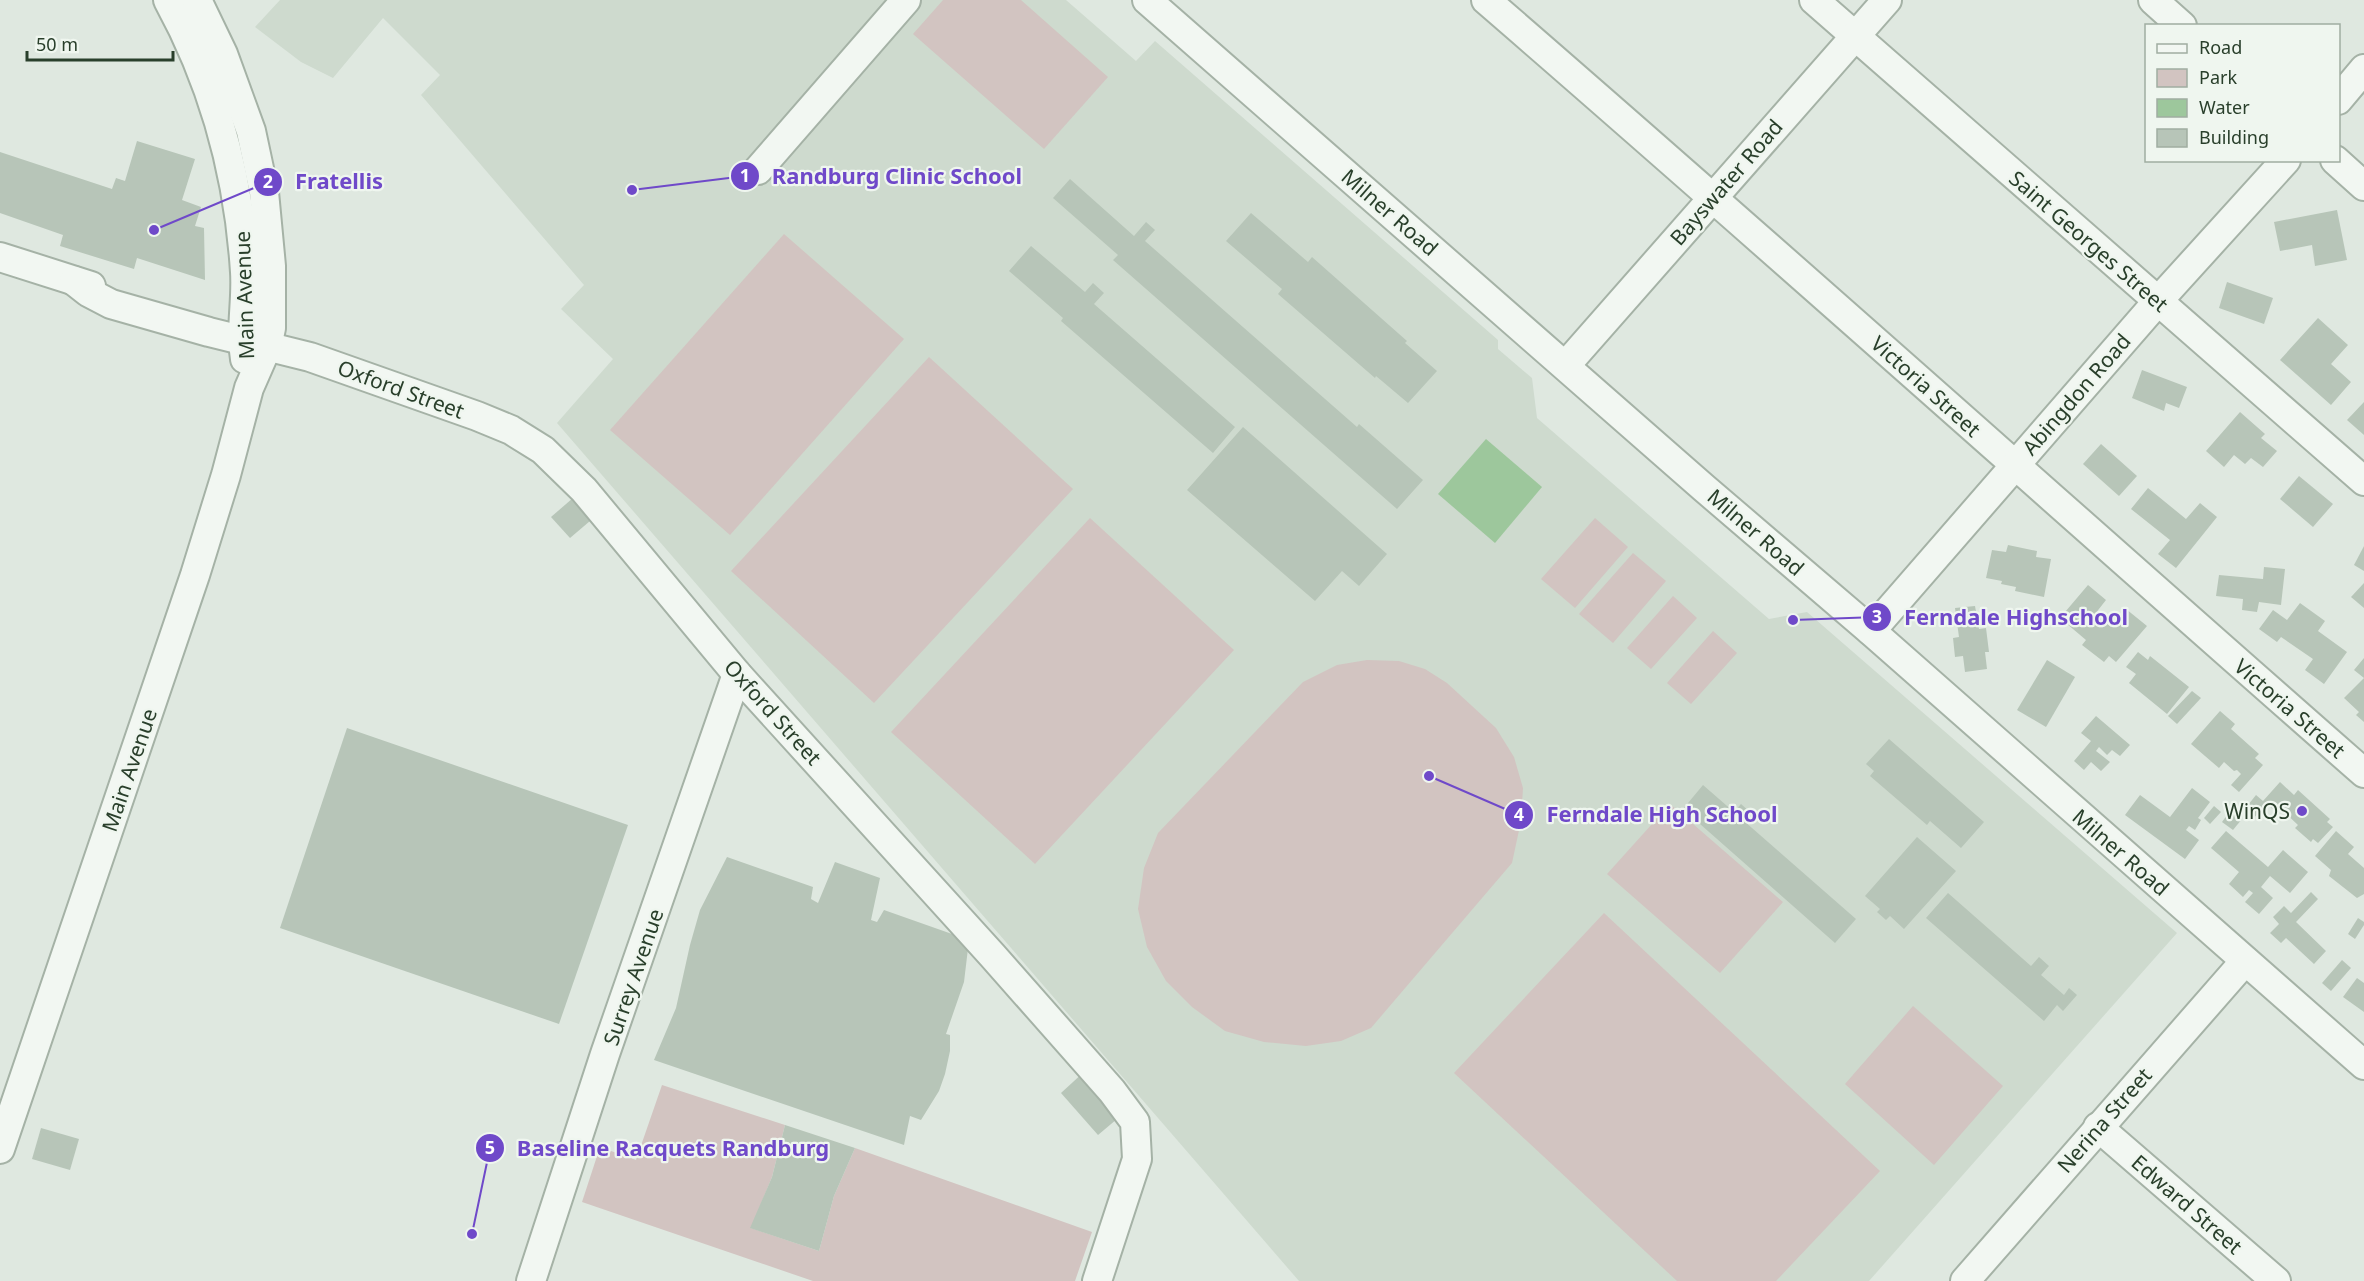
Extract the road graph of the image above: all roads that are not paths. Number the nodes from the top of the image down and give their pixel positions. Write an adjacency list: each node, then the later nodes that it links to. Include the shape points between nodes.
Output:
1 (168, 0): 20 (street, Main Avenue, via 196,54 222,132 239,206)
2 (197, 0): 20 (street, Main Avenue, via 223,54 251,131 264,192 271,266)
3 (906, 0): 15 (street)
4 (1147, 0): 21 (street, Milner Road)
5 (1486, 0): 17 (street, Victoria Street)
6 (1814, 0): 10 (street, Saint Georges Street)
7 (1887, 0): 10 (street, Bayswater Road)
8 (2153, 0): 9 (street)
9 (2180, 24)
10 (1855, 36): 17 (street, Bayswater Road); 19 (street, Saint Georges Street)
11 (2364, 69): 12 (street)
12 (2340, 98)
13 (2284, 162): 19 (street, Abingdon Road)
14 (2337, 162): 16 (street)
15 (758, 170)
16 (2364, 186)
17 (1714, 197): 21 (street, Bayswater Road); 22 (street, Victoria Street)
18 (0, 257): 20 (street, Oxford Street, via 74,281 111,304)
19 (2158, 301): 22 (street, Abingdon Road); 23 (street, Saint Georges Street)
20 (256, 334): 25 (street, Oxford Street, via 477,416 511,430 543,450 584,490); 30 (street, Main Avenue, via 249,388 195,575)
21 (1566, 365): 24 (street, Milner Road)
22 (2014, 465): 24 (street, Abingdon Road); 26 (street, Victoria Street)
23 (2364, 481)
24 (1870, 631): 27 (street, Milner Road)
25 (738, 674): 31 (street, Surrey Avenue, via 605,1054); 32 (street, Oxford Street, via 1112,1091 1135,1122 1137,1158)
26 (2364, 773)
27 (2245, 961): 28 (street, Milner Road); 29 (street, Nerina Street)
28 (2364, 1065)
29 (2098, 1127): 33 (street, Nerina Street); 34 (street, Edward Street)
30 (0, 1149)
31 (531, 1281)
32 (1097, 1281)
33 (1965, 1281)
34 (2276, 1281)

